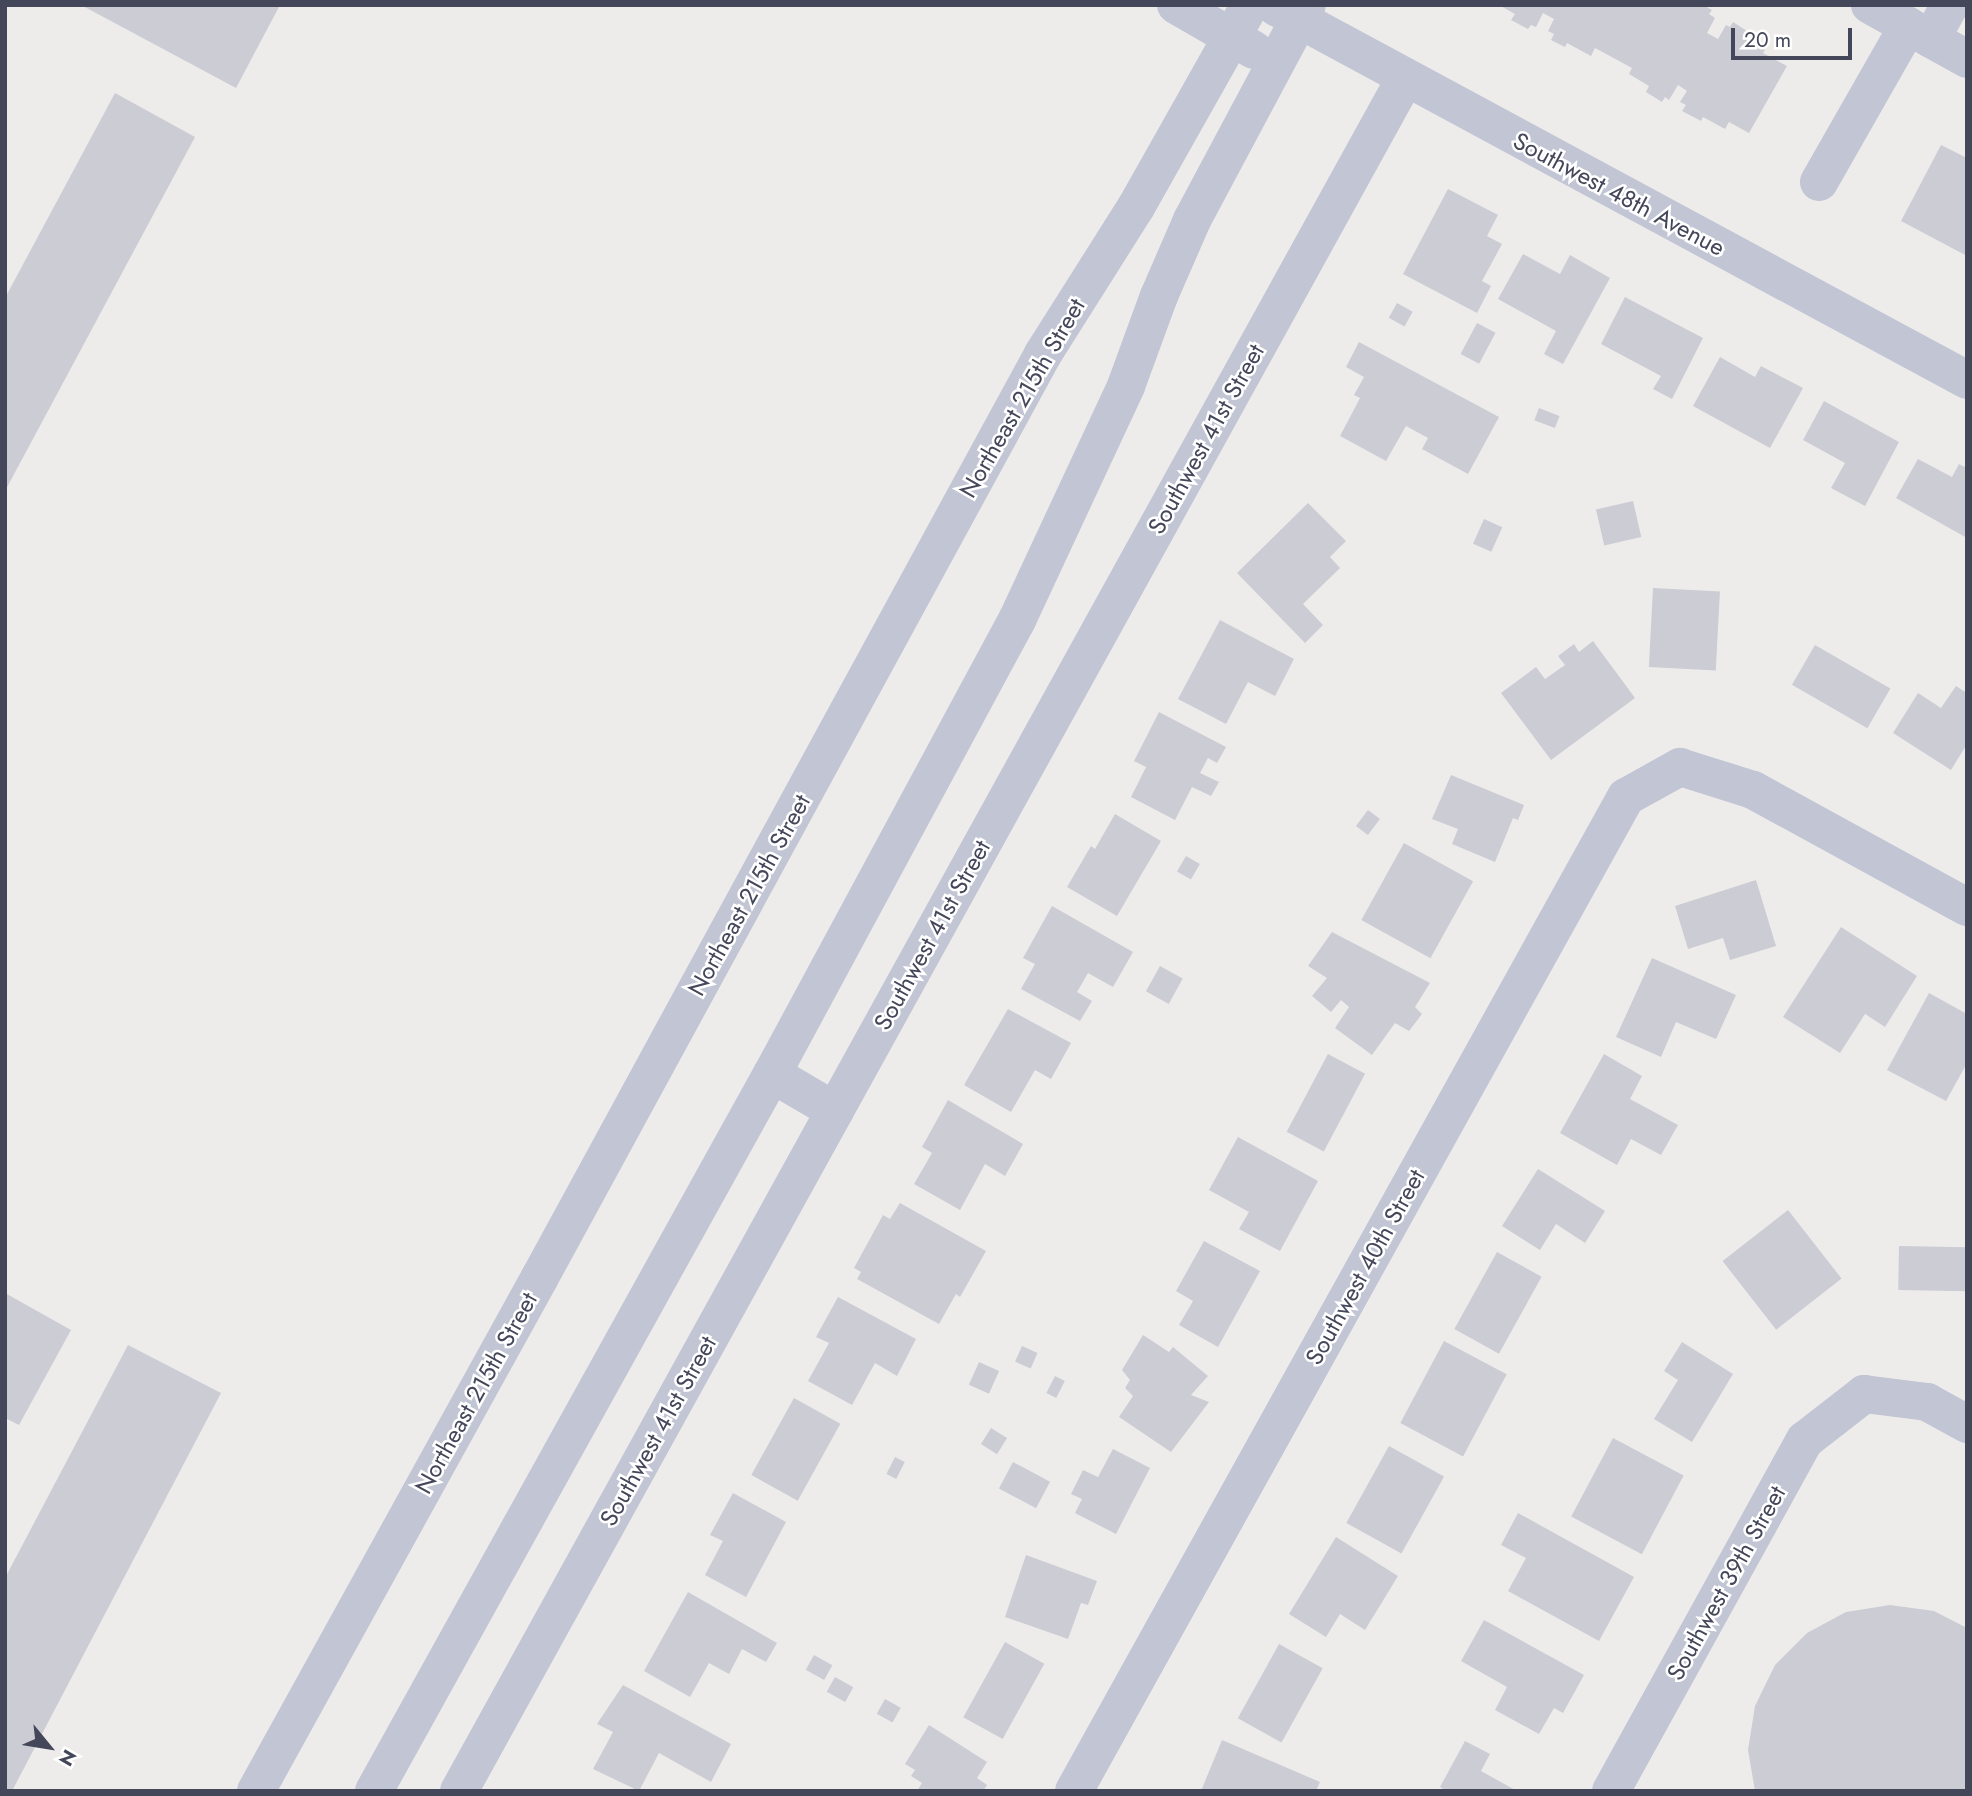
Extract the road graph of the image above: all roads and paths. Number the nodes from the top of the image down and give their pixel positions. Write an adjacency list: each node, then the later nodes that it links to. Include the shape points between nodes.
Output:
1 (1176, 5): 7 (street)
2 (1250, 5): 7 (street, Northeast 215th Street)
3 (1870, 5): 6 (street)
4 (1950, 5): 6 (street)
5 (1293, 10): 9 (street); 10 (street, Southwest 48th Avenue)
6 (1920, 33): 8 (street); 11 (street)
7 (1231, 38): 9 (street); 17 (street, Northeast 215th Street, via 1136,207 1043,354)
8 (1967, 59)
9 (1274, 62): 14 (street, via 1192,219 1126,386 1017,620)
10 (1405, 79): 12 (street, Southwest 48th Avenue); 15 (street, Southwest 41st Street)
11 (1819, 182)
12 (1967, 380)
13 (1967, 907): 20 (street, Southwest 40th Street, via 1752,790 1680,767 1626,797)
14 (772, 1074): 15 (street); 18 (street)
15 (835, 1111): 19 (street, Southwest 41st Street)
16 (1967, 1424): 21 (street, Southwest 39th Street, via 1927,1402 1864,1394 1805,1440)
17 (256, 1791)
18 (374, 1791)
19 (459, 1791)
20 (1074, 1791)
21 (1611, 1791)

